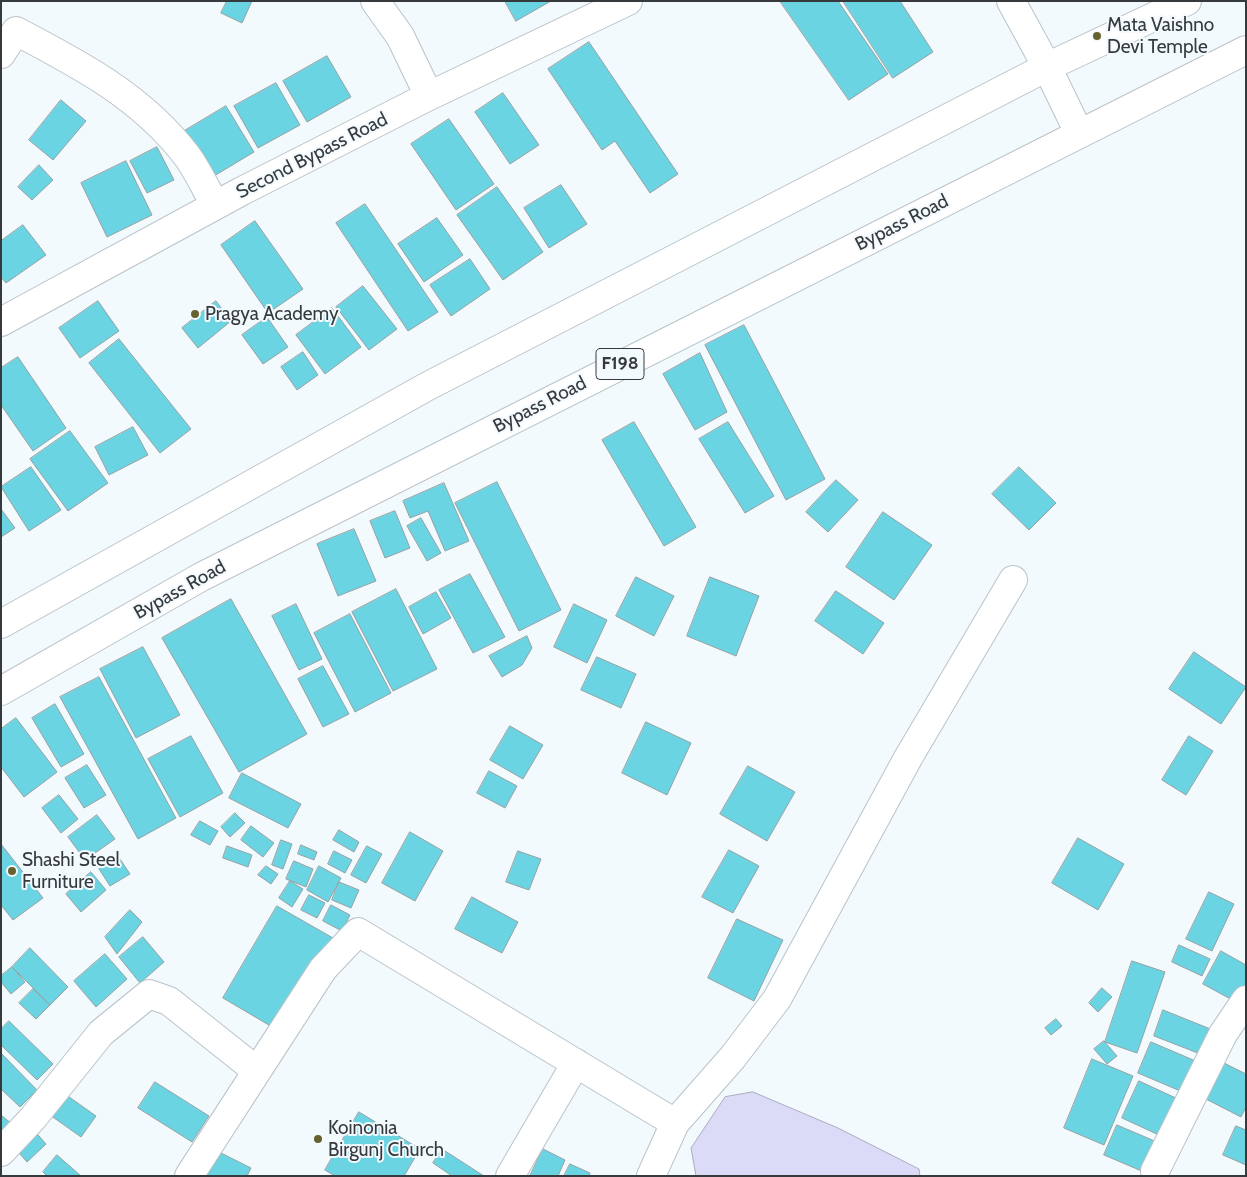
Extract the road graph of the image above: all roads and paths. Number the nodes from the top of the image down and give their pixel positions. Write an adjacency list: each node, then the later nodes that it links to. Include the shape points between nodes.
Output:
1 (375, 1): 8 (street, via 400,36)
2 (628, 1): 8 (street, Second Bypass Road)
3 (1011, 1): 7 (street)
4 (1188, 1): 7 (street)
5 (1246, 50): 9 (street, Bypass Road / F198)
6 (1, 54): 10 (street, via 16,31 68,58 132,98 188,157)
7 (1048, 67): 9 (street); 13 (street, via 428,386)
8 (429, 96): 10 (street, Second Bypass Road)
9 (1079, 133): 14 (street, Bypass Road / F198, via 201,577)
10 (215, 205): 11 (street, Second Bypass Road)
11 (1, 322)
12 (1013, 580): 18 (street, via 908,758 777,999 733,1057)
13 (1, 624)
14 (1, 691)
15 (1246, 1000): 20 (street, via 1223,1034)
16 (576, 1063): 17 (street, via 358,932 323,969); 18 (street); 22 (street)
17 (257, 1071): 19 (street, via 169,1002 149,994 101,1034); 21 (street)
18 (675, 1123): 23 (street)
19 (1, 1152)
20 (1155, 1171)
21 (190, 1176)
22 (510, 1176)
23 (650, 1176)

